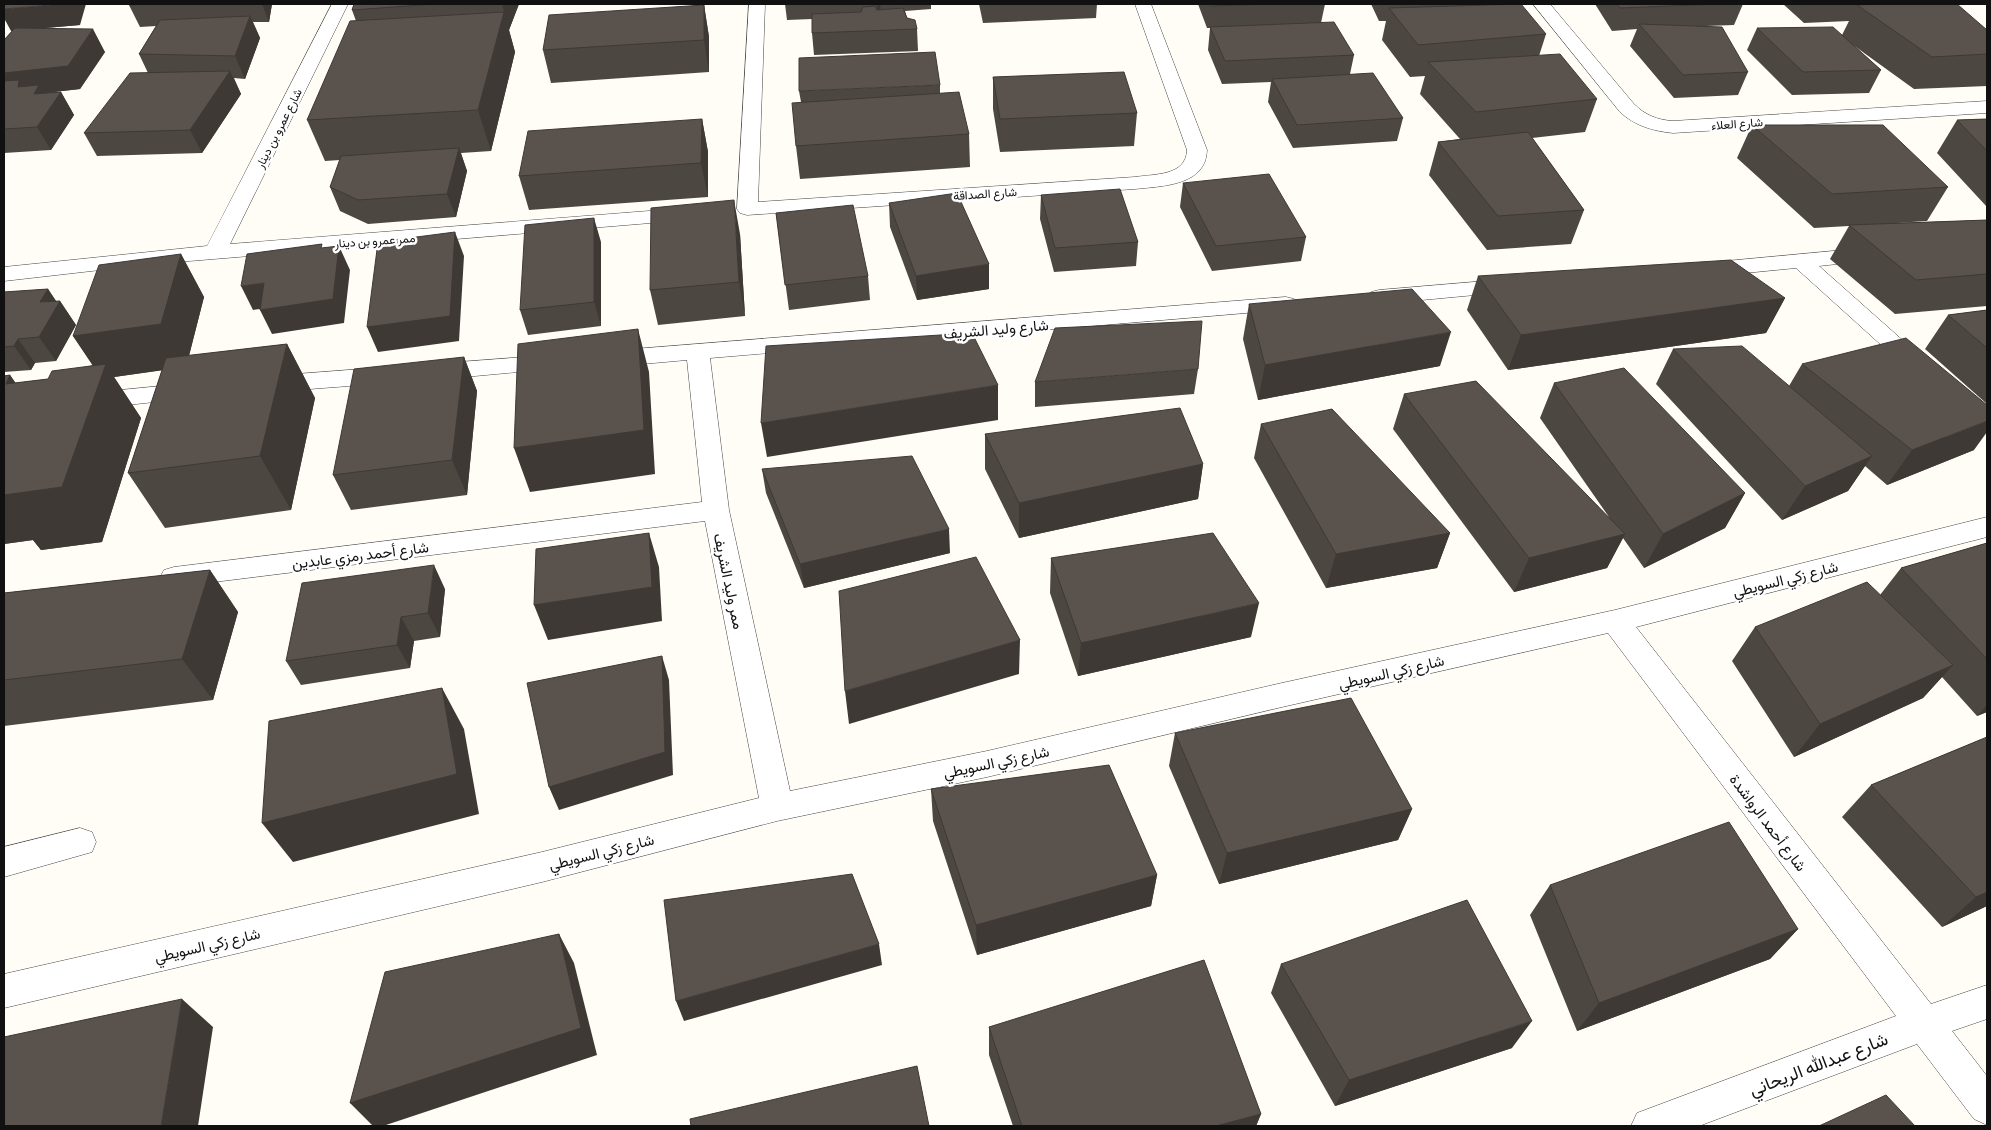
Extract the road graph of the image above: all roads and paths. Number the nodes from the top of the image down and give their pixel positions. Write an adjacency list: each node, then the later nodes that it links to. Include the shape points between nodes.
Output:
1 (340, 4): 7 (street, شارع عمرو بن دينار)
2 (757, 4): 6 (street)
3 (1143, 4): 6 (street, شارع الصداقة, via 1197,150 1191,169 1173,178)
4 (1541, 4): 5 (street, شارع العلاء, via 1627,108 1635,116 1657,125 1673,127)
5 (1987, 107)
6 (727, 211): 7 (street, ممر عمرو بن دينار)
7 (215, 252): 11 (street, ممر عمرو بن دينار)
8 (1889, 253): 9 (street)
9 (1802, 262): 10 (street); 16 (street)
10 (1683, 272)
11 (4, 274)
12 (1534, 284): 13 (street)
13 (1356, 299)
14 (1306, 303): 15 (street, شارع وليد الشريف)
15 (698, 353): 17 (street, شارع وليد الشريف); 20 (street, ممر وليد الشريف)
16 (1931, 378)
17 (250, 386)
18 (211, 390): 19 (street)
19 (73, 402)
20 (716, 510): 22 (street, شارع أحمد رمزي عابدين); 24 (street, ممر وليد الشريف)
21 (1987, 527): 23 (street, شارع زكي السويطي)
22 (152, 579)
23 (1615, 621): 24 (street, شارع زكي السويطي, via 987,764); 29 (street, شارع أحمد الرواشدة)
24 (776, 806): 27 (street, شارع زكي السويطي, via 542,866)
25 (80, 842): 26 (street)
26 (4, 862)
27 (4, 991)
28 (1987, 1002): 29 (street, شارع عبدالله الريحاني)
29 (1922, 1024): 30 (street, شارع أحمد الرواشدة); 31 (street, شارع عبدالله الريحاني)
30 (1987, 1106)
31 (1650, 1126)

